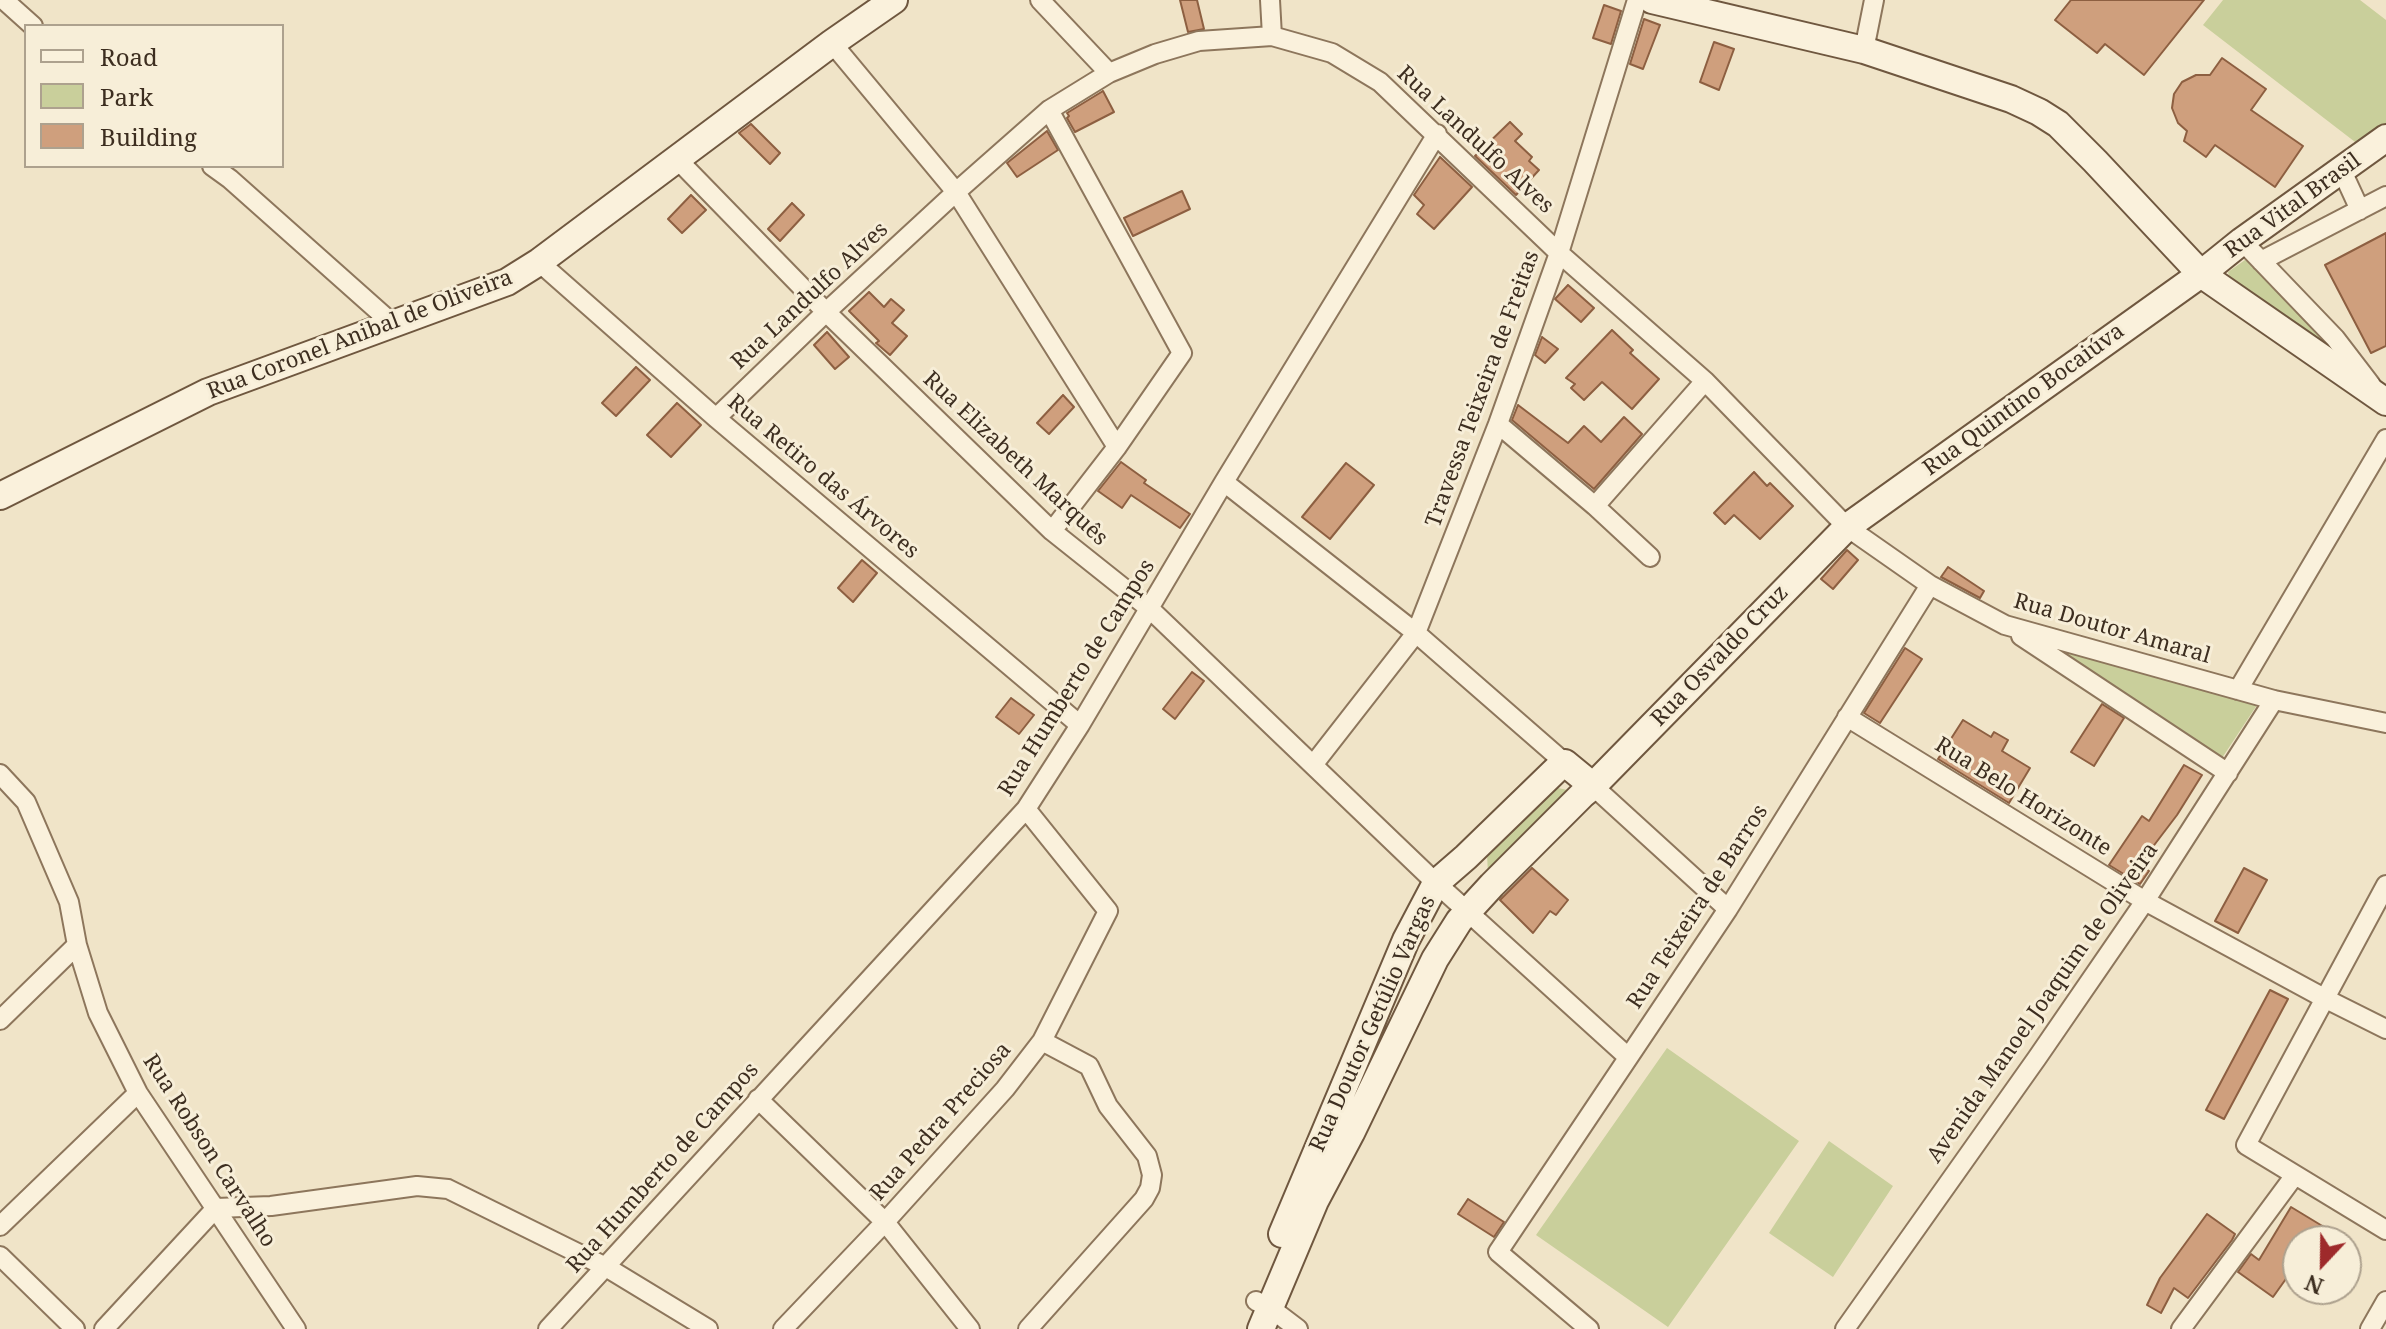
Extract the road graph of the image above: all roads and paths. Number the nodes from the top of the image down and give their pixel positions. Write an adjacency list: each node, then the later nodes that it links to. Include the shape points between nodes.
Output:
1 (4, 0): 8 (street)
2 (894, 0): 10 (main road, Rua Coronel Anibal de Oliveira)
3 (1040, 0): 12 (street)
4 (1270, 0): 9 (street)
5 (1637, 0): 23 (street, Travessa Teixeira de Freitas)
6 (1652, 0): 11 (main road)
7 (1874, 0): 11 (street)
8 (31, 24)
9 (1272, 36): 12 (street, Rua Landulfo Alves, via 1199,41); 14 (street, Rua Landulfo Alves, via 1332,53 1380,82)
10 (832, 43): 16 (main road, Rua Coronel Anibal de Oliveira); 19 (street)
11 (1864, 50): 26 (main road, via 2011,99 2058,124)
12 (1109, 73): 13 (street, Rua Landulfo Alves)
13 (1049, 110): 19 (street, Rua Landulfo Alves); 34 (street, via 1182,353)
14 (1437, 134): 23 (street, Rua Landulfo Alves); 35 (street, Rua Humberto de Campos)
15 (2386, 138): 18 (main road, Rua Vital Brasil)
16 (676, 158): 25 (main road, Rua Coronel Anibal de Oliveira); 27 (street, Rua Elizabeth Marquês)
17 (215, 168): 28 (street)
18 (2342, 171): 21 (street); 22 (main road, Rua Vital Brasil)
19 (956, 192): 27 (street, Rua Landulfo Alves); 34 (street)
20 (2386, 196): 21 (street)
21 (2360, 210): 24 (street)
22 (2242, 241): 24 (street); 26 (main road, Rua Vital Brasil)
23 (1559, 253): 29 (street, Rua Landulfo Alves); 32 (street, Travessa Teixeira de Freitas)
24 (2261, 261): 30 (street, via 2335,338)
25 (539, 262): 28 (main road, Rua Coronel Anibal de Oliveira, via 507,282); 31 (street, Rua Retiro das Árvores)
26 (2201, 274): 30 (main road); 38 (main road, Rua Quintino Bocaiúva)
27 (826, 312): 31 (street, Rua Landulfo Alves); 39 (street, Rua Elizabeth Marquês)
28 (393, 324): 36 (main road, Rua Coronel Anibal de Oliveira, via 208,392)
29 (1705, 381): 37 (street); 38 (street, Rua Landulfo Alves)
30 (2384, 401)
31 (716, 418): 49 (street, Rua Retiro das Árvores)
32 (1498, 424): 37 (street); 44 (street, Travessa Teixeira de Freitas)
33 (2386, 439): 45 (street)
34 (1117, 447): 39 (street)
35 (1224, 482): 42 (street, Rua Humberto de Campos); 44 (street)
36 (0, 496)
37 (1595, 506): 40 (street)
38 (1847, 527): 41 (street, Rua Doutor Amaral); 55 (main road, Rua Osvaldo Cruz)
39 (1052, 531): 42 (street, Rua Elizabeth Marquês)
40 (1650, 557)
41 (1930, 585): 43 (street, Rua Doutor Amaral); 47 (street, Rua Teixeira de Barros)
42 (1150, 609): 49 (street, Rua Humberto de Campos); 50 (street, Rua Elizabeth Marquês)
43 (2005, 625): 45 (street, Rua Doutor Amaral); 52 (street)
44 (1416, 633): 50 (street, Travessa Teixeira de Freitas); 51 (street)
45 (2238, 690): 46 (street, Rua Doutor Amaral)
46 (2274, 700): 48 (street, Rua Doutor Amaral); 52 (street, Avenida Manoel Joaquim de Oliveira)
47 (1847, 717): 62 (street, Rua Belo Horizonte); 63 (street, Rua Teixeira de Barros)
48 (2386, 723)
49 (1080, 725): 57 (street, Rua Humberto de Campos)
50 (1313, 765): 59 (street, Rua Elizabeth Marquês)
51 (1560, 767): 55 (main road); 58 (main road, Rua Doutor Getúlio Vargas)
52 (2228, 773): 62 (street, Avenida Manoel Joaquim de Oliveira)
53 (0, 774): 54 (street, Rua Robson Carvalho)
54 (15, 790): 56 (street); 65 (street, Rua Robson Carvalho, via 26,802 69,902)
55 (1587, 791): 60 (main road, Rua Doutor Getúlio Vargas); 63 (street)
56 (0, 804)
57 (1026, 809): 69 (street, Rua Pedra Preciosa, via 1108,911); 72 (street, Rua Humberto de Campos)
58 (1466, 857): 59 (main road, Rua Doutor Getúlio Vargas); 60 (main road)
59 (1436, 883): 64 (street, Rua Elizabeth Marquês); 81 (main road, Rua Doutor Getúlio Vargas, via 1341,1091)
60 (1492, 885): 64 (main road, Rua Doutor Getúlio Vargas)
61 (2386, 885): 66 (street)
62 (2145, 901): 66 (street, Rua Belo Horizonte); 93 (street, Avenida Manoel Joaquim de Oliveira)
63 (1728, 909): 70 (street, Rua Teixeira de Barros)
64 (1468, 912): 70 (street, Rua Elizabeth Marquês); 81 (main road, Rua Doutor Getúlio Vargas, via 1435,959)
65 (77, 945): 67 (street); 71 (street, Rua Robson Carvalho, via 98,1013)
66 (2324, 998): 68 (street, Rua Belo Horizonte); 73 (street, via 2246,1145)
67 (0, 1020)
68 (2386, 1029)
69 (1042, 1041): 75 (street, Rua Pedra Preciosa); 90 (street, via 1089,1066 1108,1106 1147,1156 1152,1175 1144,1199)
70 (1628, 1057): 83 (street, Rua Teixeira de Barros, via 1498,1252)
71 (138, 1093): 74 (street, Rua Robson Carvalho); 76 (street)
72 (758, 1099): 75 (street); 79 (street, Rua Humberto de Campos)
73 (2295, 1175): 77 (street); 94 (street)
74 (216, 1208): 79 (street, via 417,1186 448,1189); 82 (street, Rua Robson Carvalho); 85 (street)
75 (885, 1222): 88 (street, Rua Pedra Preciosa); 89 (street)
76 (0, 1226)
77 (2386, 1230)
78 (0, 1256): 84 (street)
79 (606, 1267): 86 (street, Rua Humberto de Campos); 87 (street)
80 (2386, 1301): 95 (street)
81 (1262, 1312): 91 (main road, Rua Doutor Getúlio Vargas); 92 (street)
82 (288, 1325)
83 (1584, 1327)
84 (75, 1329)
85 (104, 1329)
86 (548, 1329)
87 (708, 1329)
88 (783, 1329)
89 (970, 1329)
90 (1028, 1329)
91 (1246, 1329)
92 (1298, 1329)
93 (1845, 1329)
94 (2181, 1329)
95 (2370, 1329)

